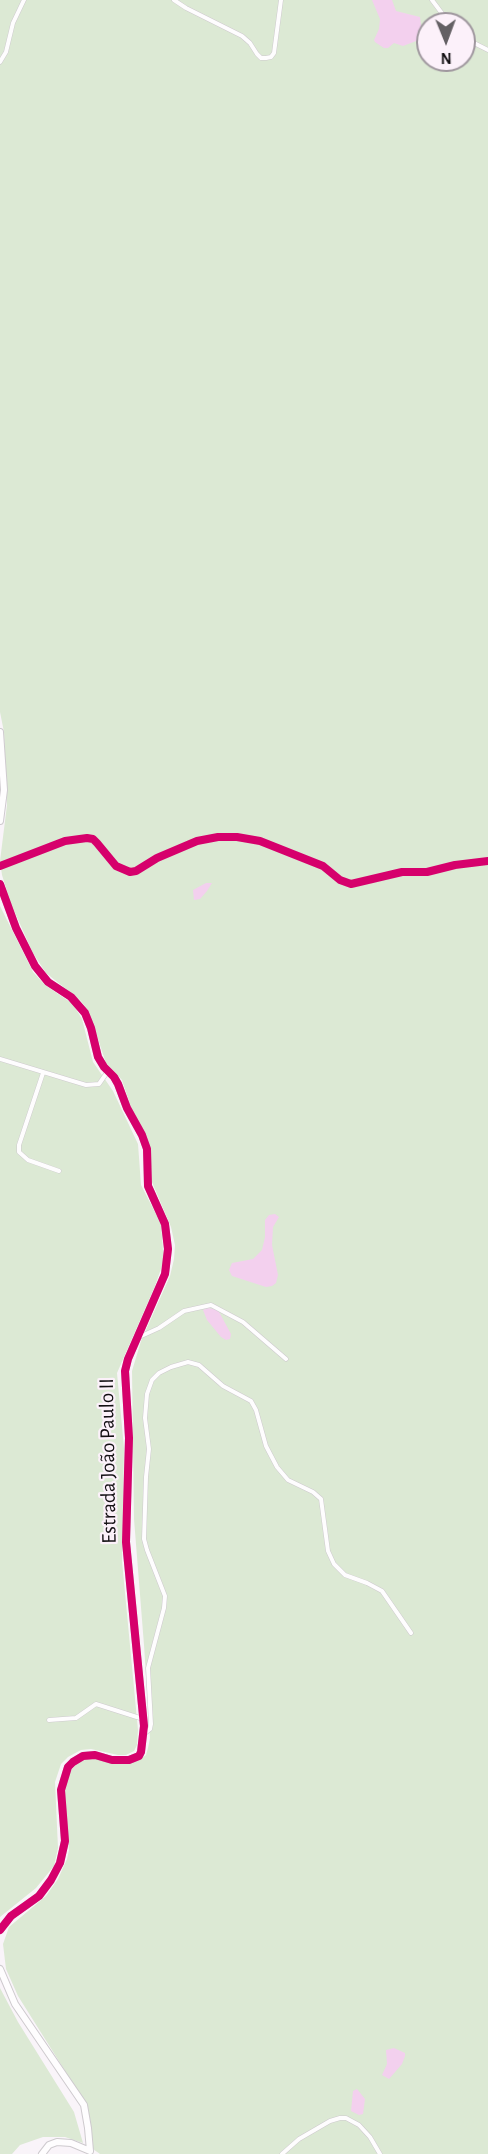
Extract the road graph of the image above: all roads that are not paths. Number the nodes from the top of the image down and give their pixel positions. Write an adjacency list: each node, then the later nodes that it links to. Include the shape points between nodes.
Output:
1 (24, 0): 4 (street)
2 (174, 0): 3 (street, via 242,36 261,58 274,53)
3 (281, 0)
4 (0, 63)
5 (0, 732): 6 (street)
6 (1, 760): 7 (street)
7 (1, 802): 8 (street)
8 (0, 821)
9 (488, 861): 10 (street, via 427,872 402,872 351,884 322,866 260,841 218,837 197,841 130,872 116,866 93,839 87,838 65,841)
10 (0, 866)
11 (0, 884): 13 (street, Estrada João Paulo II, via 35,966 85,1013 98,1057)
12 (0, 1059): 14 (street)
13 (108, 1071): 14 (street, via 99,1084 92,1085); 16 (street, Estrada João Paulo II, via 146,1143 148,1186 167,1231 165,1275)
14 (43, 1073): 15 (street, via 19,1152 28,1160)
15 (59, 1171)
16 (136, 1338): 17 (street, via 184,1311 211,1305 243,1322); 19 (street, Estrada João Paulo II, via 125,1371 129,1438 126,1542)
17 (286, 1359)
18 (411, 1633): 21 (street, via 382,1591 345,1575 334,1564 328,1551 321,1499 288,1480 277,1467 251,1401 223,1386 199,1365 188,1362 171,1367 152,1380 145,1418 149,1449 144,1539 165,1596 147,1668 151,1724)
19 (143, 1719): 20 (street, via 96,1704 76,1718); 21 (street, Estrada João Paulo II)
20 (49, 1720)
21 (144, 1734): 22 (street, Estrada João Paulo II, via 141,1752 135,1759 120,1761 90,1755 68,1767 61,1790 65,1841 60,1863 39,1896 11,1916)
22 (0, 1930)
23 (0, 1969): 24 (street, via 15,2004 84,2105)
24 (92, 2152): 25 (street, via 57,2142)
25 (42, 2154)
26 (282, 2154): 27 (street, via 330,2121 346,2118 359,2125)
27 (380, 2154)

